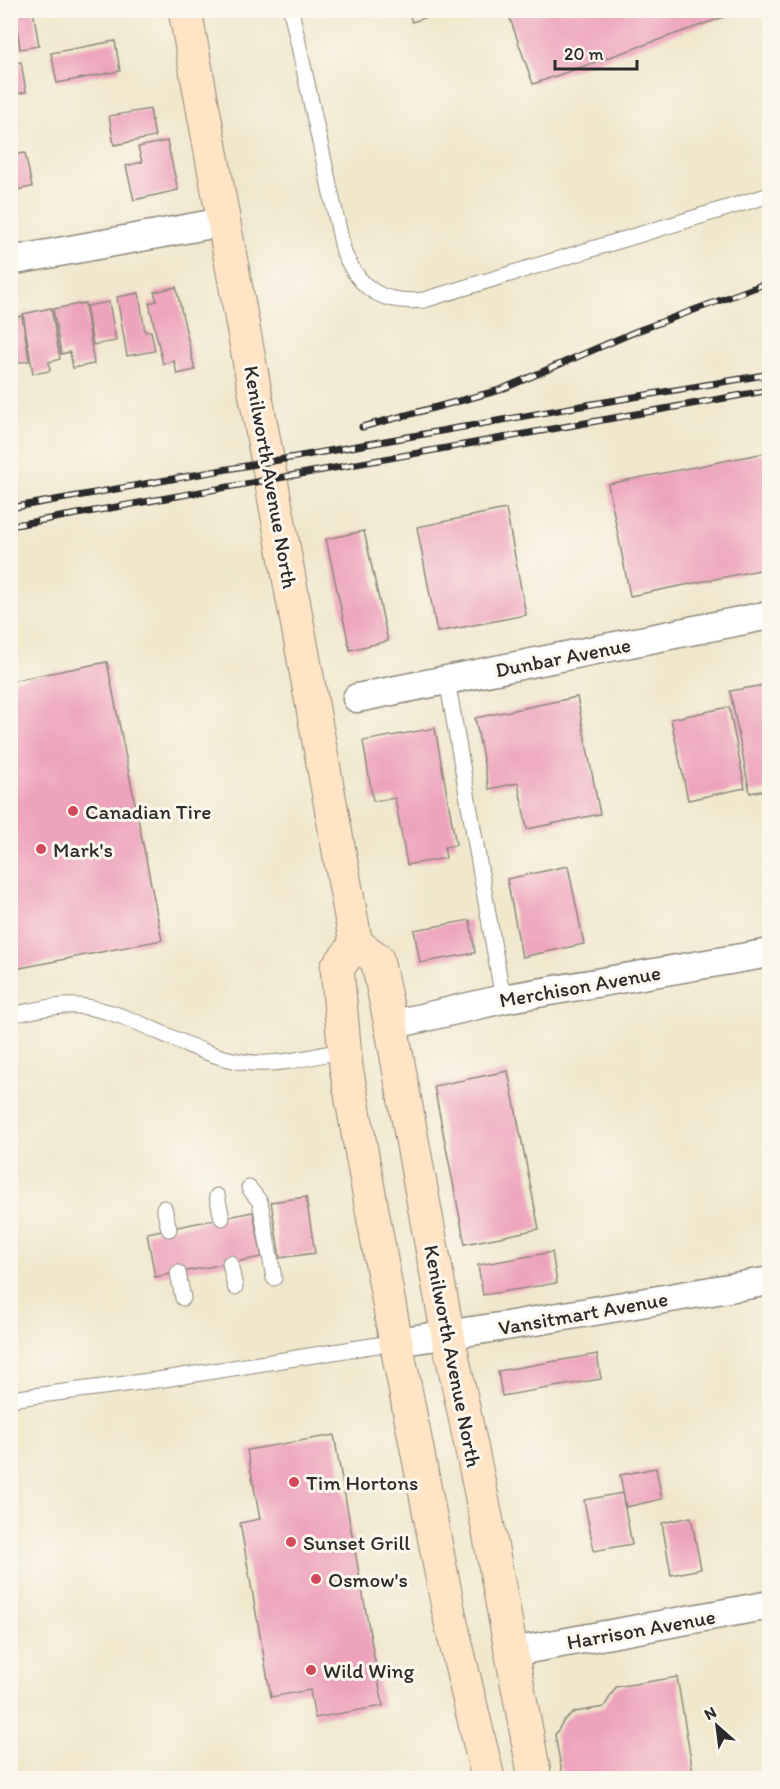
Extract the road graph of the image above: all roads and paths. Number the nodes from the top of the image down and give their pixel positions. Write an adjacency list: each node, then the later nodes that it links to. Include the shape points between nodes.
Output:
1 (185, 10): 4 (main road, Kenilworth Avenue North)
2 (291, 10): 3 (lane, via 344,253 352,272 366,287 384,297 404,302 424,300)
3 (770, 195)
4 (223, 222): 5 (street); 9 (main road, Kenilworth Avenue North)
5 (10, 261)
6 (770, 615): 7 (street, Dunbar Avenue)
7 (447, 680): 8 (street, Dunbar Avenue); 11 (lane)
8 (357, 698)
9 (356, 944): 13 (main road, Kenilworth Avenue North, via 377,959); 14 (main road, via 337,968)
10 (770, 953): 11 (street, Merchison Avenue)
11 (503, 999): 13 (street, Merchison Avenue)
12 (10, 1015): 14 (lane, via 78,1006 110,1013 246,1063)
13 (391, 1025): 26 (main road, Kenilworth Avenue North)
14 (345, 1050): 27 (main road)
15 (249, 1188): 22 (lane, via 260,1202)
16 (217, 1196): 18 (lane)
17 (164, 1208): 19 (lane)
18 (222, 1218)
19 (169, 1229)
20 (230, 1263): 24 (lane)
21 (178, 1273): 25 (lane)
22 (274, 1278)
23 (770, 1281): 26 (street, Vansitmart Avenue)
24 (235, 1287)
25 (183, 1298)
26 (447, 1336): 27 (street, Vansitmart Avenue); 30 (main road, Kenilworth Avenue North)
27 (396, 1342): 28 (lane); 31 (main road, via 451,1623)
28 (10, 1399)
29 (770, 1605): 30 (street, Harrison Avenue)
30 (512, 1652): 32 (main road, Kenilworth Avenue North)
31 (488, 1779)
32 (535, 1779)

